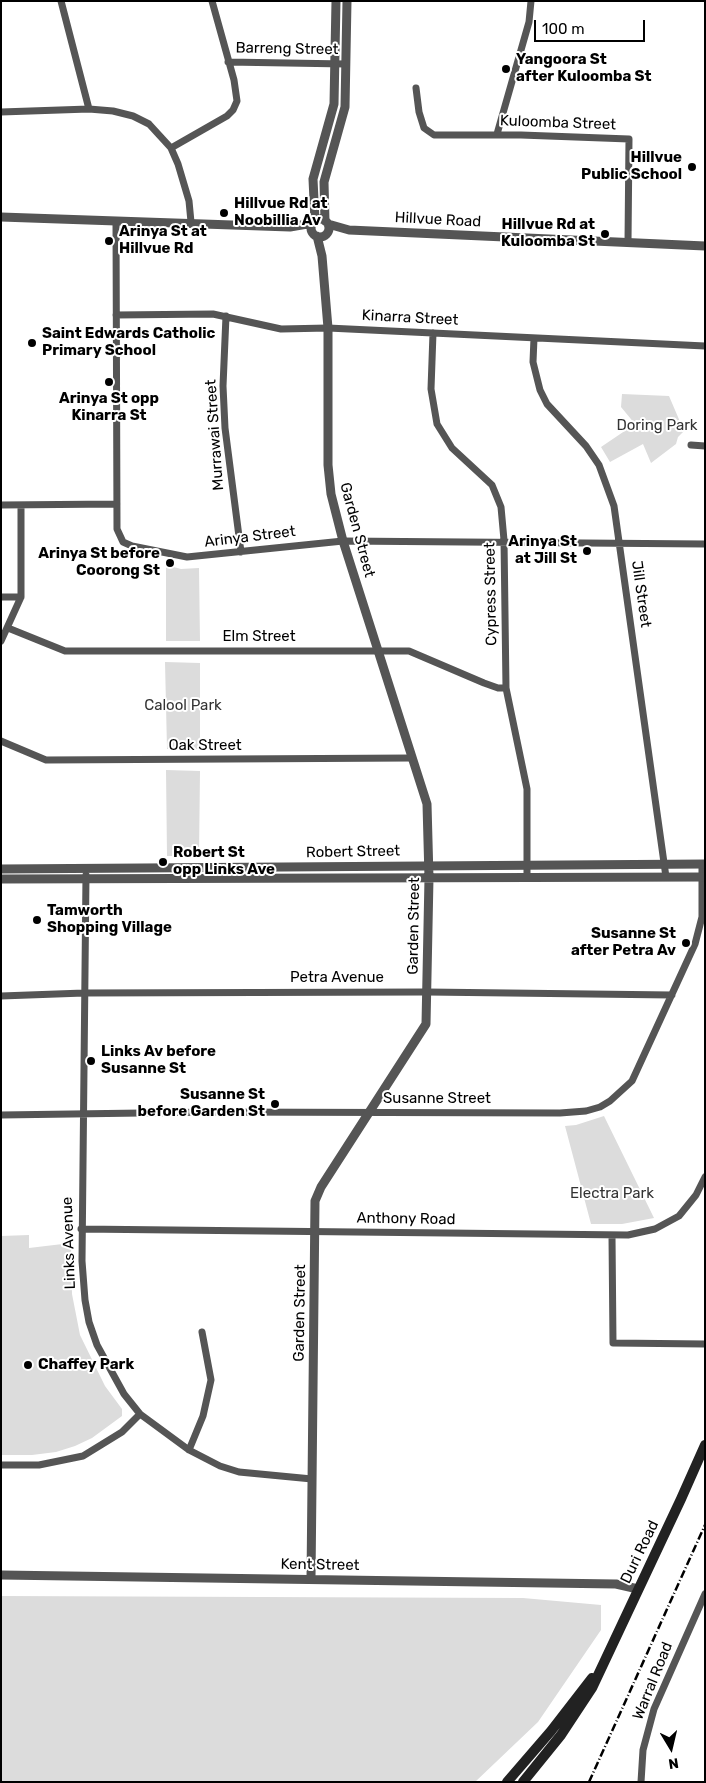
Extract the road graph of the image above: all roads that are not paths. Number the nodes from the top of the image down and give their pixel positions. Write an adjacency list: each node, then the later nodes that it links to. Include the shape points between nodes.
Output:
1 (60, 1): 10 (street)
2 (212, 1): 6 (street)
3 (336, 1): 7 (street)
4 (347, 1): 8 (street)
5 (531, 1): 12 (street, via 529,22)
6 (228, 62): 7 (street, Barreng Street); 13 (street, via 237,101 233,110)
7 (335, 64): 8 (street, Barreng Street); 17 (street, via 333,111 313,179)
8 (346, 64): 18 (street, via 345,107 324,189)
9 (416, 88): 12 (street, Kuloomba Street, via 424,128 434,135)
10 (89, 109): 11 (street); 13 (street, via 113,110 133,116 149,124)
11 (1, 112)
12 (497, 134): 22 (street, Kuloomba Street, via 630,139)
13 (171, 148): 16 (street, via 186,191)
14 (1, 217): 15 (street, Hillvue Road)
15 (116, 221): 16 (street, Hillvue Road); 24 (street, Arinya Street)
16 (191, 222): 19 (street, Hillvue Road)
17 (314, 222): 18 (street, Hillvue Road); 19 (street, Hillvue Road); 21 (street)
18 (326, 222): 20 (street, Hillvue Road); 21 (street)
19 (290, 227): 21 (street, Hillvue Road)
20 (349, 230): 21 (street, Hillvue Road); 22 (street, Hillvue Road)
21 (320, 235): 26 (street, Garden Street)
22 (628, 242): 23 (street, Hillvue Road)
23 (705, 246)
24 (116, 315): 25 (street, Kinarra Street); 32 (street, Arinya Street)
25 (226, 316): 26 (street, Kinarra Street, via 281,329); 39 (street, Murrawai Street, via 225,428)
26 (328, 328): 27 (street, Kinarra Street); 36 (street, Garden Street, via 329,484)
27 (433, 332): 28 (street, Kinarra Street); 35 (street, Cypress Street, via 431,389 437,424 452,448 492,485 501,507)
28 (534, 338): 29 (street, Kinarra Street); 37 (street, Jill Street, via 533,362 540,390 547,404 599,465 612,496)
29 (705, 346)
30 (691, 445): 31 (street)
31 (705, 446)
32 (117, 504): 34 (street); 39 (street, Arinya Street, via 118,534 123,542 132,546 187,557)
33 (1, 505): 34 (street)
34 (21, 505): 41 (street)
35 (504, 540): 36 (street, Arinya Street); 37 (street, Arinya Street); 45 (street, Cypress Street)
36 (343, 541): 39 (street, Arinya Street); 44 (street, Garden Street)
37 (620, 543): 38 (street, Arinya Street); 51 (street, Jill Street)
38 (705, 544)
39 (241, 552)
40 (1, 597): 41 (street)
41 (21, 597): 42 (street)
42 (8, 628): 43 (street); 44 (street, Elm Street, via 65,651)
43 (1, 641)
44 (379, 651): 45 (street, Elm Street, via 409,650 484,683); 47 (street, Garden Street)
45 (506, 688): 50 (street, Cypress Street, via 527,789)
46 (1, 741): 47 (street, Oak Street, via 46,760)
47 (412, 758): 49 (street, Garden Street, via 428,812)
48 (703, 864): 51 (street, Robert Street); 54 (street, Susanne Street)
49 (429, 865): 50 (street, Robert Street); 52 (street, Robert Street); 55 (street, Garden Street)
50 (527, 865): 51 (street, Robert Street); 56 (street, Cypress Street)
51 (664, 865): 57 (street, Jill Street)
52 (86, 868): 53 (street, Robert Street); 59 (street, Links Avenue)
53 (1, 869)
54 (704, 877): 57 (street, Robert Street); 62 (street, Susanne Street, via 702,917 695,944)
55 (429, 878): 56 (street, Robert Street); 59 (street, Robert Street); 60 (street, Garden Street)
56 (527, 878): 57 (street, Robert Street)
57 (666, 878)
58 (1, 879): 59 (street, Robert Street)
59 (86, 880): 61 (street, Links Avenue)
60 (427, 992): 61 (street, Petra Avenue); 62 (street, Petra Avenue); 64 (street, Garden Street, via 425,1028)
61 (84, 993): 63 (street, Petra Avenue); 66 (street, Links Avenue)
62 (672, 994): 64 (street, Susanne Street, via 632,1081 600,1107 560,1113)
63 (1, 996)
64 (371, 1112): 66 (street, Susanne Street); 69 (street, Garden Street, via 317,1194)
65 (1, 1115): 66 (street, Susanne Street)
66 (82, 1115): 68 (street, Links Avenue)
67 (705, 1177): 70 (street, Anthony Road, via 688,1206 669,1223 640,1233)
68 (81, 1229): 69 (street, Anthony Road); 73 (street, Links Avenue, via 82,1282 89,1322 109,1369)
69 (315, 1232): 70 (street, Anthony Road); 77 (street, Garden Street)
70 (612, 1236): 72 (street, via 613,1343)
71 (202, 1332): 75 (street, via 211,1380 203,1416)
72 (705, 1344)
73 (140, 1414): 75 (street, Links Avenue); 76 (street, via 122,1432 83,1456 39,1465)
74 (705, 1445): 80 (main road, Duri Road)
75 (189, 1450): 77 (street, Links Avenue, via 240,1472)
76 (1, 1465)
77 (312, 1479): 79 (street, Garden Street)
78 (1, 1575): 79 (street, Kent Street)
79 (311, 1578): 80 (street, Kent Street, via 616,1584)
80 (638, 1589): 82 (main road, Duri Road)
81 (705, 1594): 85 (street, Warral Road, via 654,1709 643,1750)
82 (600, 1670): 83 (main road, Duri Road); 84 (main road, Duri Road, via 566,1727)
83 (507, 1782)
84 (523, 1782)
85 (641, 1782)

